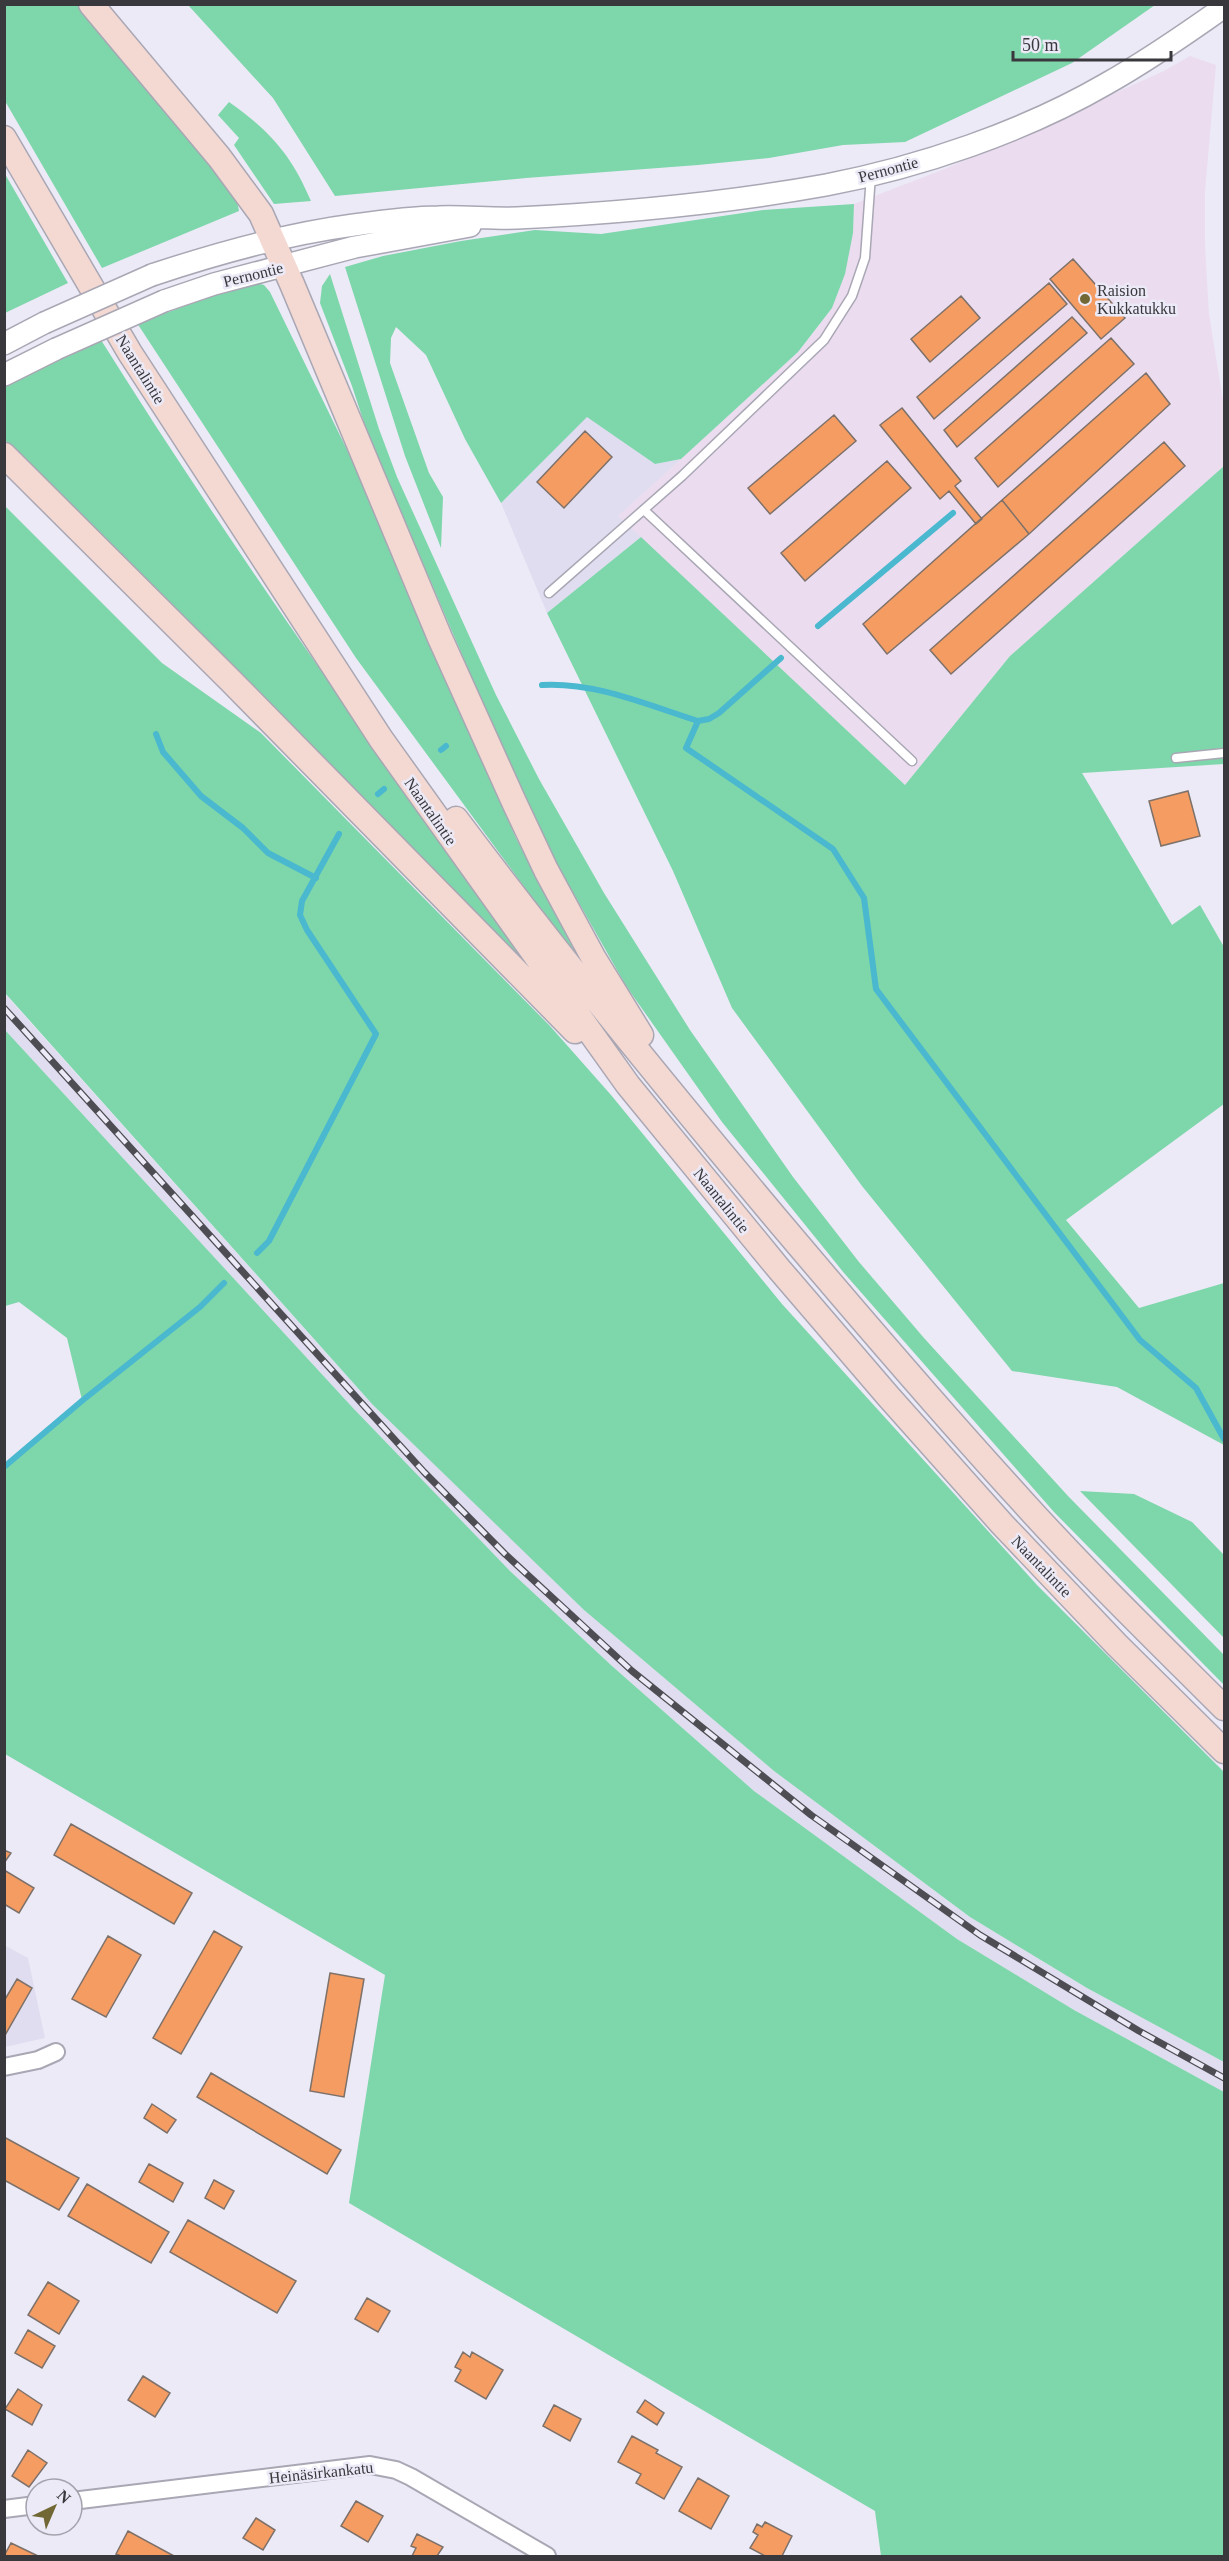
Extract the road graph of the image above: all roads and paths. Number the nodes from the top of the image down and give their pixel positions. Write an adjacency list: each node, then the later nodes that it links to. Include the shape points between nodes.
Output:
1 (92, 4): 6 (main road, via 219,158 261,214)
2 (1223, 9): 4 (street, Pernontie, via 1106,85 1065,105 1000,134)
3 (4, 138): 13 (main road, Naantalintie, via 130,353)
4 (871, 174): 5 (street, Pernontie, via 759,195); 11 (lane, via 865,258 852,296 825,340)
5 (515, 218): 6 (street, Pernontie, via 436,217 353,225); 7 (street, Pernontie, via 355,247)
6 (272, 239): 7 (main road); 8 (street, Pernontie, bridge, via 152,275)
7 (284, 266): 9 (street, Pernontie, bridge, via 164,301); 18 (main road, via 440,638 546,870 593,957)
8 (4, 344)
9 (4, 375)
10 (4, 455): 17 (main road, via 240,689)
11 (644, 510): 12 (lane); 16 (lane)
12 (549, 593)
13 (288, 594): 17 (main road, Naantalintie, via 388,749); 18 (main road, Naantalintie, via 508,888)
14 (1224, 753): 15 (lane)
15 (1176, 758)
16 (912, 761)
17 (628, 1085): 20 (main road, Naantalintie, via 779,1269 1002,1524)
18 (695, 1121): 19 (main road, Naantalintie, via 1023,1503)
19 (1224, 1708)
20 (1224, 1752)
21 (56, 2052): 22 (street)
22 (4, 2067)
23 (84, 2500): 26 (street, Heinäsirkankatu, via 370,2465 411,2477)
24 (24, 2506): 25 (street)
25 (4, 2509)
26 (548, 2556)

